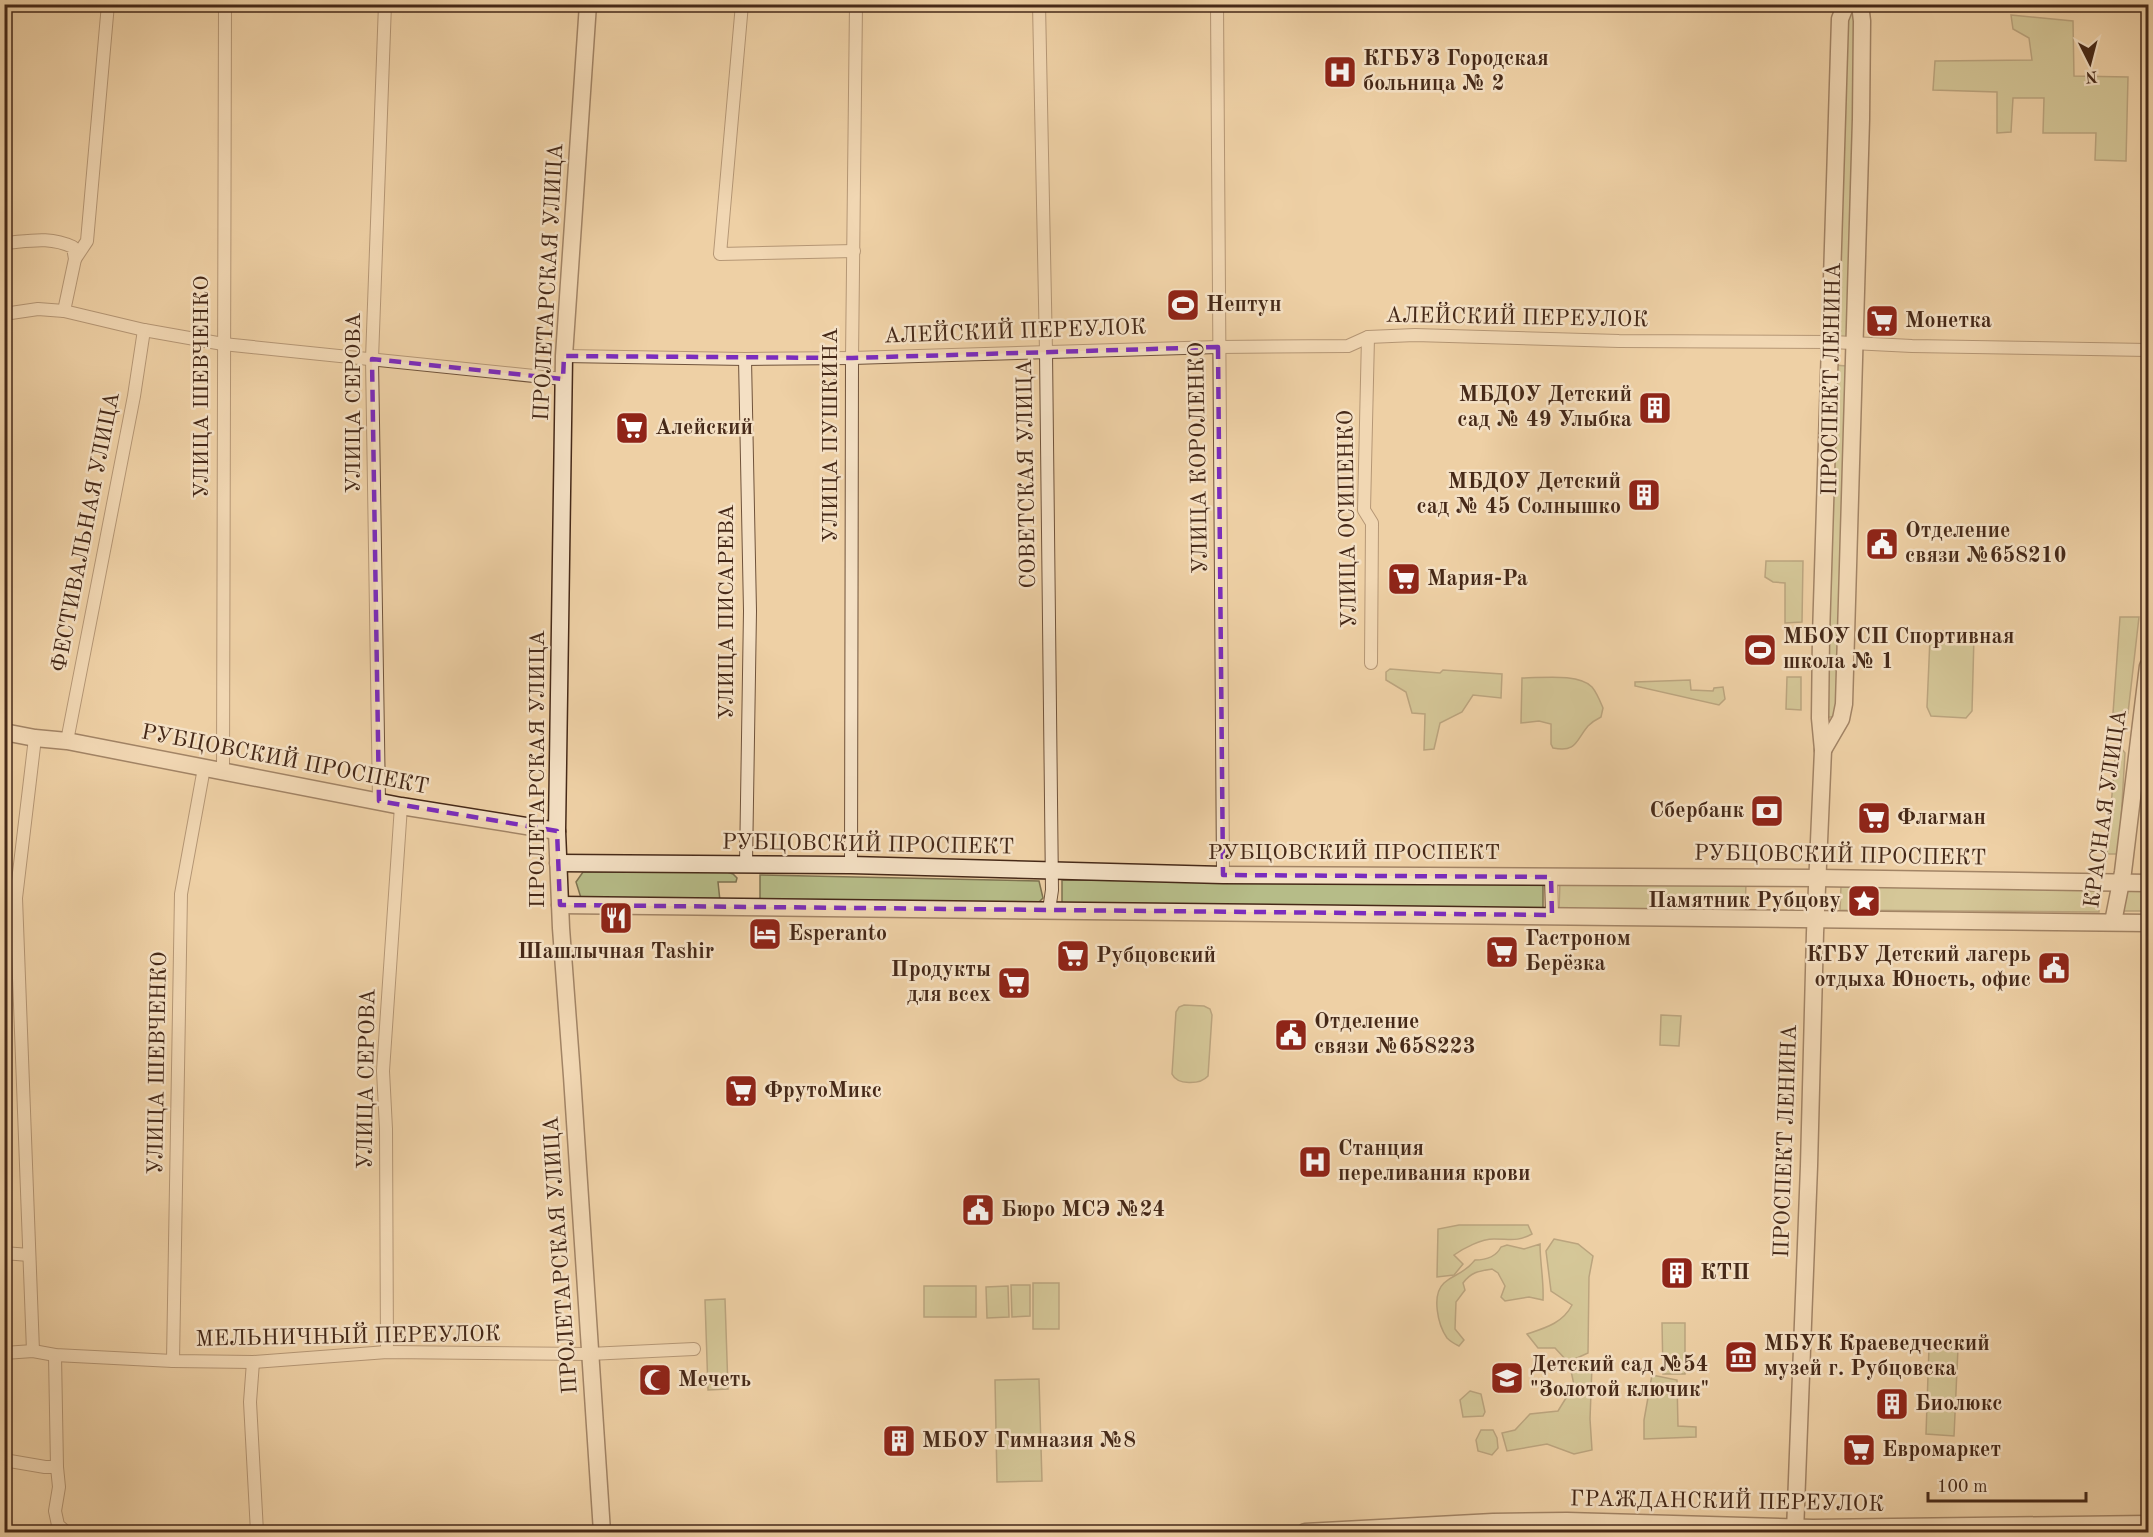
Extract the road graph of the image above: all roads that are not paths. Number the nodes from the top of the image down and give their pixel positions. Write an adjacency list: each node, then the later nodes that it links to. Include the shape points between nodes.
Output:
1 (108, 4): 13 (street, via 87,241)
2 (225, 4): 20 (street, УЛИЦА ШЕВЧЕНКО)
3 (386, 4): 26 (street, УЛИЦА СЕРОВА)
4 (588, 4): 24 (street, ПРОЛЕТАРСКАЯ УЛИЦА)
5 (741, 4): 12 (street, via 720,254)
6 (856, 4): 12 (street, УЛИЦА ПУШКИНА)
7 (1039, 4): 23 (street, СОВЕТСКАЯ УЛИЦА)
8 (1217, 4): 21 (street, УЛИЦА КОРОЛЕНКО)
9 (1844, 9): 10 (street); 18 (street, ПРОСПЕКТ ЛЕНИНА, via 1840,19 1835,123)
10 (1861, 10): 19 (street, ПРОСПЕКТ ЛЕНИНА)
11 (4, 243): 13 (street, via 58,240 73,247)
12 (854, 251): 25 (street, УЛИЦА ПУШКИНА)
13 (75, 259): 14 (street)
14 (64, 312): 15 (street, via 38,309); 16 (street)
15 (4, 314)
16 (144, 330): 20 (street); 35 (street, ФЕСТИВАЛЬНАЯ УЛИЦА)
17 (1368, 337): 18 (street, АЛЕЙСКИЙ ПЕРЕУЛОК); 21 (street, АЛЕЙСКИЙ ПЕРЕУЛОК, via 1348,346); 29 (street, УЛИЦА ОСИПЕНКО, via 1364,510 1372,523)
18 (1831, 342): 19 (street, АЛЕЙСКИЙ ПЕРЕУЛОК); 31 (street, ПРОСПЕКТ ЛЕНИНА)
19 (1855, 343): 22 (street, АЛЕЙСКИЙ ПЕРЕУЛОК); 32 (street, ПРОСПЕКТ ЛЕНИНА, via 1845,682)
20 (223, 344): 26 (street); 38 (street, УЛИЦА ШЕВЧЕНКО)
21 (1218, 347): 23 (street, АЛЕЙСКИЙ ПЕРЕУЛОК); 46 (street, УЛИЦА КОРОЛЕНКО)
22 (2148, 350)
23 (1046, 352): 25 (street, АЛЕЙСКИЙ ПЕРЕУЛОК); 45 (street, СОВЕТСКАЯ УЛИЦА)
24 (564, 356): 27 (street, АЛЕЙСКИЙ ПЕРЕУЛОК); 28 (street, ПРОЛЕТАРСКАЯ УЛИЦА)
25 (852, 358): 27 (street, АЛЕЙСКИЙ ПЕРЕУЛОК); 44 (street, УЛИЦА ПУШКИНА)
26 (372, 359): 28 (street); 39 (street, УЛИЦА СЕРОВА)
27 (745, 359): 43 (street, УЛИЦА ПИСАРЕВА, via 750,611)
28 (564, 379): 41 (street, ПРОЛЕТАРСКАЯ УЛИЦА)
29 (1371, 663)
30 (2148, 666): 49 (street, КРАСНАЯ УЛИЦА)
31 (1820, 718): 32 (street); 36 (street, ПРОСПЕКТ ЛЕНИНА)
32 (1840, 718): 36 (street, ПРОСПЕКТ ЛЕНИНА)
33 (4, 732): 34 (street, РУБЦОВСКИЙ ПРОСПЕКТ)
34 (35, 738): 35 (street, РУБЦОВСКИЙ ПРОСПЕКТ); 58 (street, via 16,898)
35 (67, 741): 37 (street, РУБЦОВСКИЙ ПРОСПЕКТ)
36 (1823, 750): 48 (street, ПРОСПЕКТ ЛЕНИНА)
37 (204, 768): 38 (street, РУБЦОВСКИЙ ПРОСПЕКТ); 65 (street, УЛИЦА ШЕВЧЕНКО, via 182,894)
38 (223, 770): 39 (street, РУБЦОВСКИЙ ПРОСПЕКТ)
39 (379, 801): 40 (street, РУБЦОВСКИЙ ПРОСПЕКТ)
40 (401, 806): 41 (street, РУБЦОВСКИЙ ПРОСПЕКТ); 62 (street, УЛИЦА СЕРОВА, via 383,1071)
41 (557, 831): 42 (street, ПРОЛЕТАРСКАЯ УЛИЦА)
42 (558, 863): 43 (street, РУБЦОВСКИЙ ПРОСПЕКТ); 51 (street, ПРОЛЕТАРСКАЯ УЛИЦА)
43 (746, 864): 44 (street, РУБЦОВСКИЙ ПРОСПЕКТ)
44 (851, 865): 45 (street, РУБЦОВСКИЙ ПРОСПЕКТ)
45 (1052, 871): 46 (street, РУБЦОВСКИЙ ПРОСПЕКТ); 52 (street, СОВЕТСКАЯ УЛИЦА)
46 (1223, 875): 47 (street, РУБЦОВСКИЙ ПРОСПЕКТ)
47 (1551, 877): 48 (street, РУБЦОВСКИЙ ПРОСПЕКТ); 53 (street)
48 (1818, 878): 49 (street, РУБЦОВСКИЙ ПРОСПЕКТ); 54 (street, ПРОСПЕКТ ЛЕНИНА)
49 (2121, 881): 50 (street, РУБЦОВСКИЙ ПРОСПЕКТ); 55 (street, КРАСНАЯ УЛИЦА)
50 (2148, 883)
51 (560, 905): 52 (street); 63 (street, ПРОЛЕТАРСКАЯ УЛИЦА)
52 (1049, 910): 53 (street)
53 (1552, 915): 54 (street)
54 (1816, 920): 55 (street); 70 (street, ПРОСПЕКТ ЛЕНИНА)
55 (2113, 922): 56 (street)
56 (2148, 923)
57 (4, 1253): 58 (street)
58 (29, 1255): 60 (street)
59 (694, 1349): 63 (street, МЕЛЬНИЧНЫЙ ПЕРЕУЛОК)
60 (33, 1351): 61 (street, МЕЛЬНИЧНЫЙ ПЕРЕУЛОК); 64 (street, МЕЛЬНИЧНЫЙ ПЕРЕУЛОК)
61 (4, 1353)
62 (387, 1353): 63 (street, МЕЛЬНИЧНЫЙ ПЕРЕУЛОК); 66 (street, МЕЛЬНИЧНЫЙ ПЕРЕУЛОК)
63 (589, 1354): 74 (street, ПРОЛЕТАРСКАЯ УЛИЦА)
64 (55, 1355): 65 (street, МЕЛЬНИЧНЫЙ ПЕРЕУЛОК); 68 (street)
65 (173, 1361): 66 (street, МЕЛЬНИЧНЫЙ ПЕРЕУЛОК)
66 (253, 1362): 73 (street, via 250,1402)
67 (4, 1460): 68 (street)
68 (57, 1467): 72 (street, via 55,1511 57,1525)
69 (2148, 1524): 70 (street, ГРАЖДАНСКИЙ ПЕРЕУЛОК)
70 (1795, 1530): 71 (street, ГРАЖДАНСКИЙ ПЕРЕУЛОК, via 1558,1521)
71 (1380, 1531): 75 (street, ГРАЖДАНСКИЙ ПЕРЕУЛОК)
72 (66, 1533)
73 (257, 1533)
74 (602, 1533)
75 (1305, 1533)

